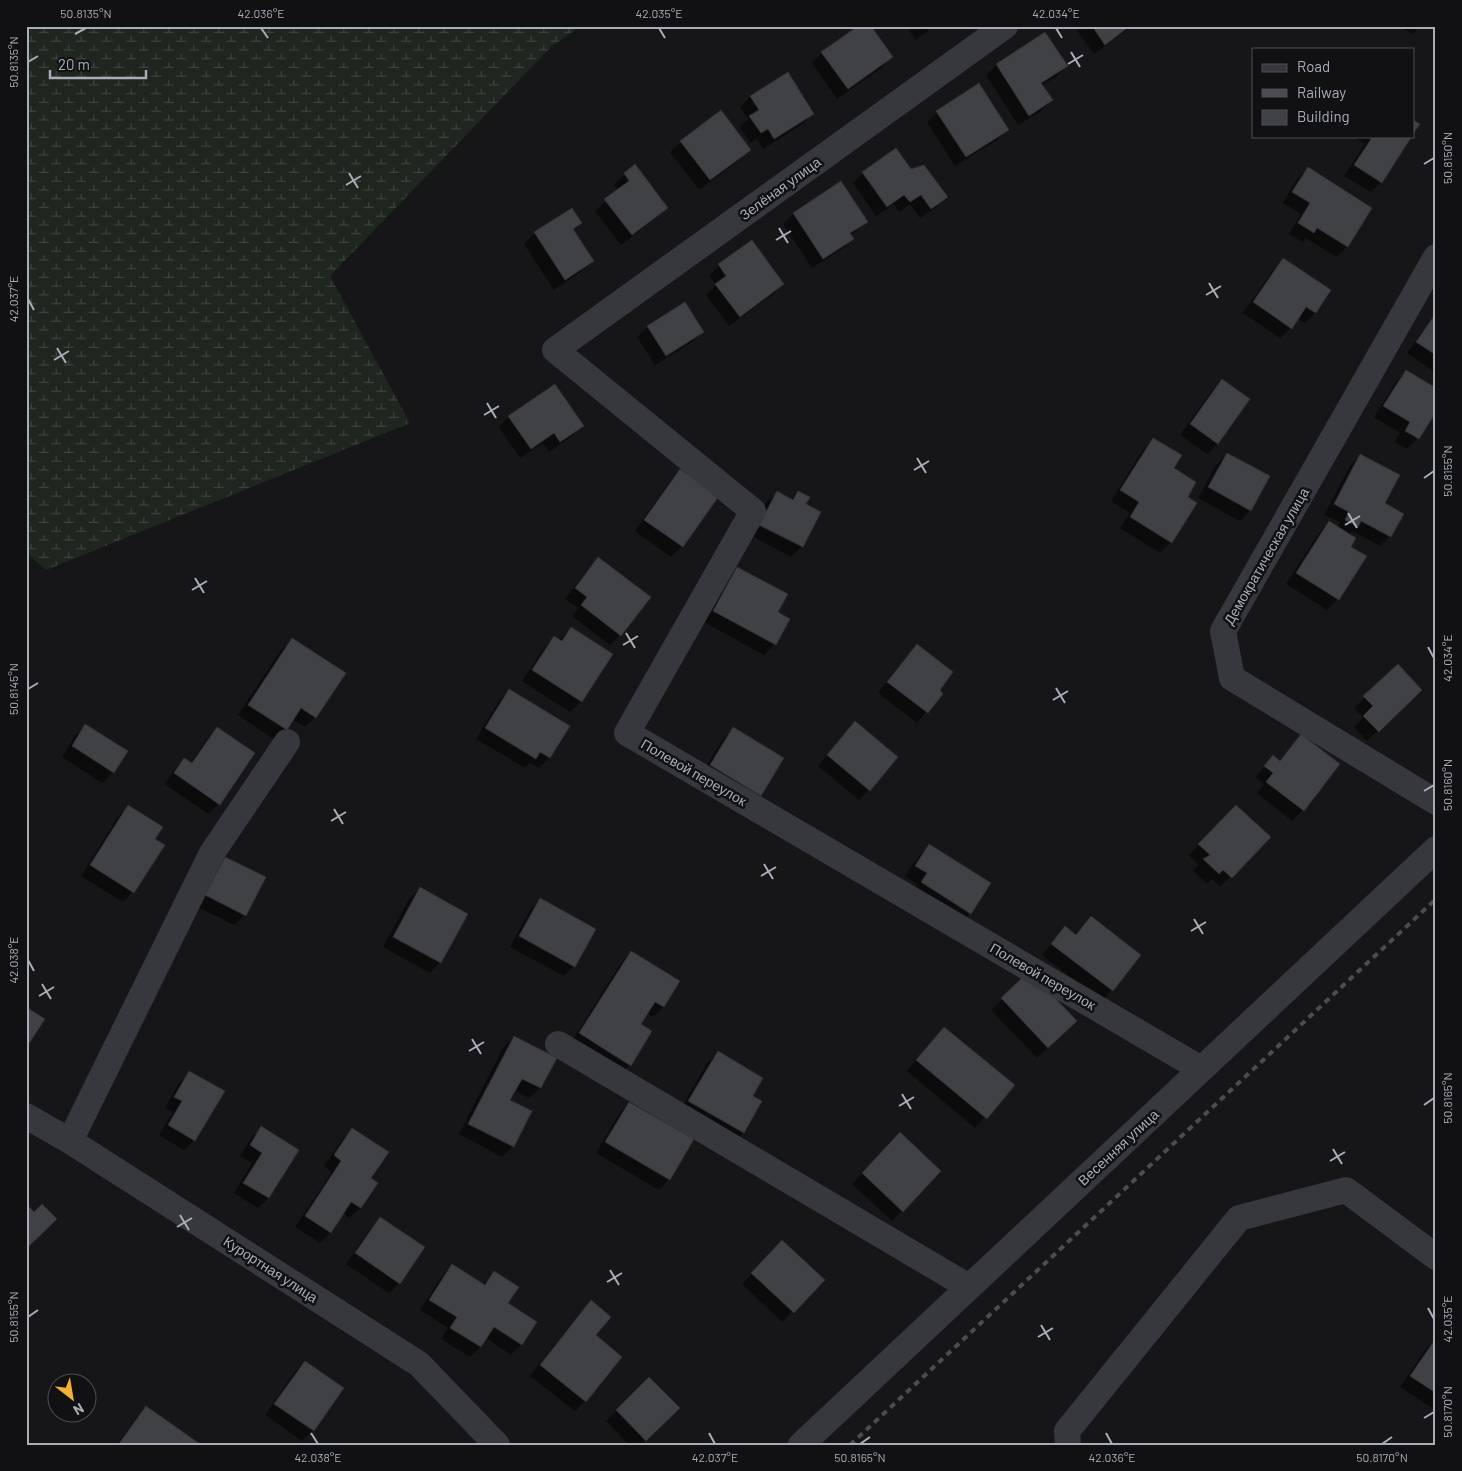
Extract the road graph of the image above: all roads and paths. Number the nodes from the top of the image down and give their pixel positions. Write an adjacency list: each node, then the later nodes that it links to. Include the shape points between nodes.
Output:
1 (1005, 26): 3 (street, Зелёная улица)
2 (1436, 257): 5 (street, Демократическая улица, via 1223,632 1232,678)
3 (555, 350): 8 (street, Полевой переулок, via 753,511 627,733)
4 (287, 742): 10 (street, via 212,852)
5 (1436, 802)
6 (1436, 849): 8 (street, Весенняя улица)
7 (558, 1044): 12 (street)
8 (1201, 1069): 12 (street, Весенняя улица)
9 (31, 1126): 10 (street, Курортная улица)
10 (70, 1141): 13 (street, Курортная улица, via 419,1364)
11 (1436, 1257): 15 (street, via 1346,1190 1239,1218 1066,1431)
12 (969, 1287): 14 (street, Весенняя улица)
13 (497, 1445)
14 (801, 1445)
15 (1068, 1445)

